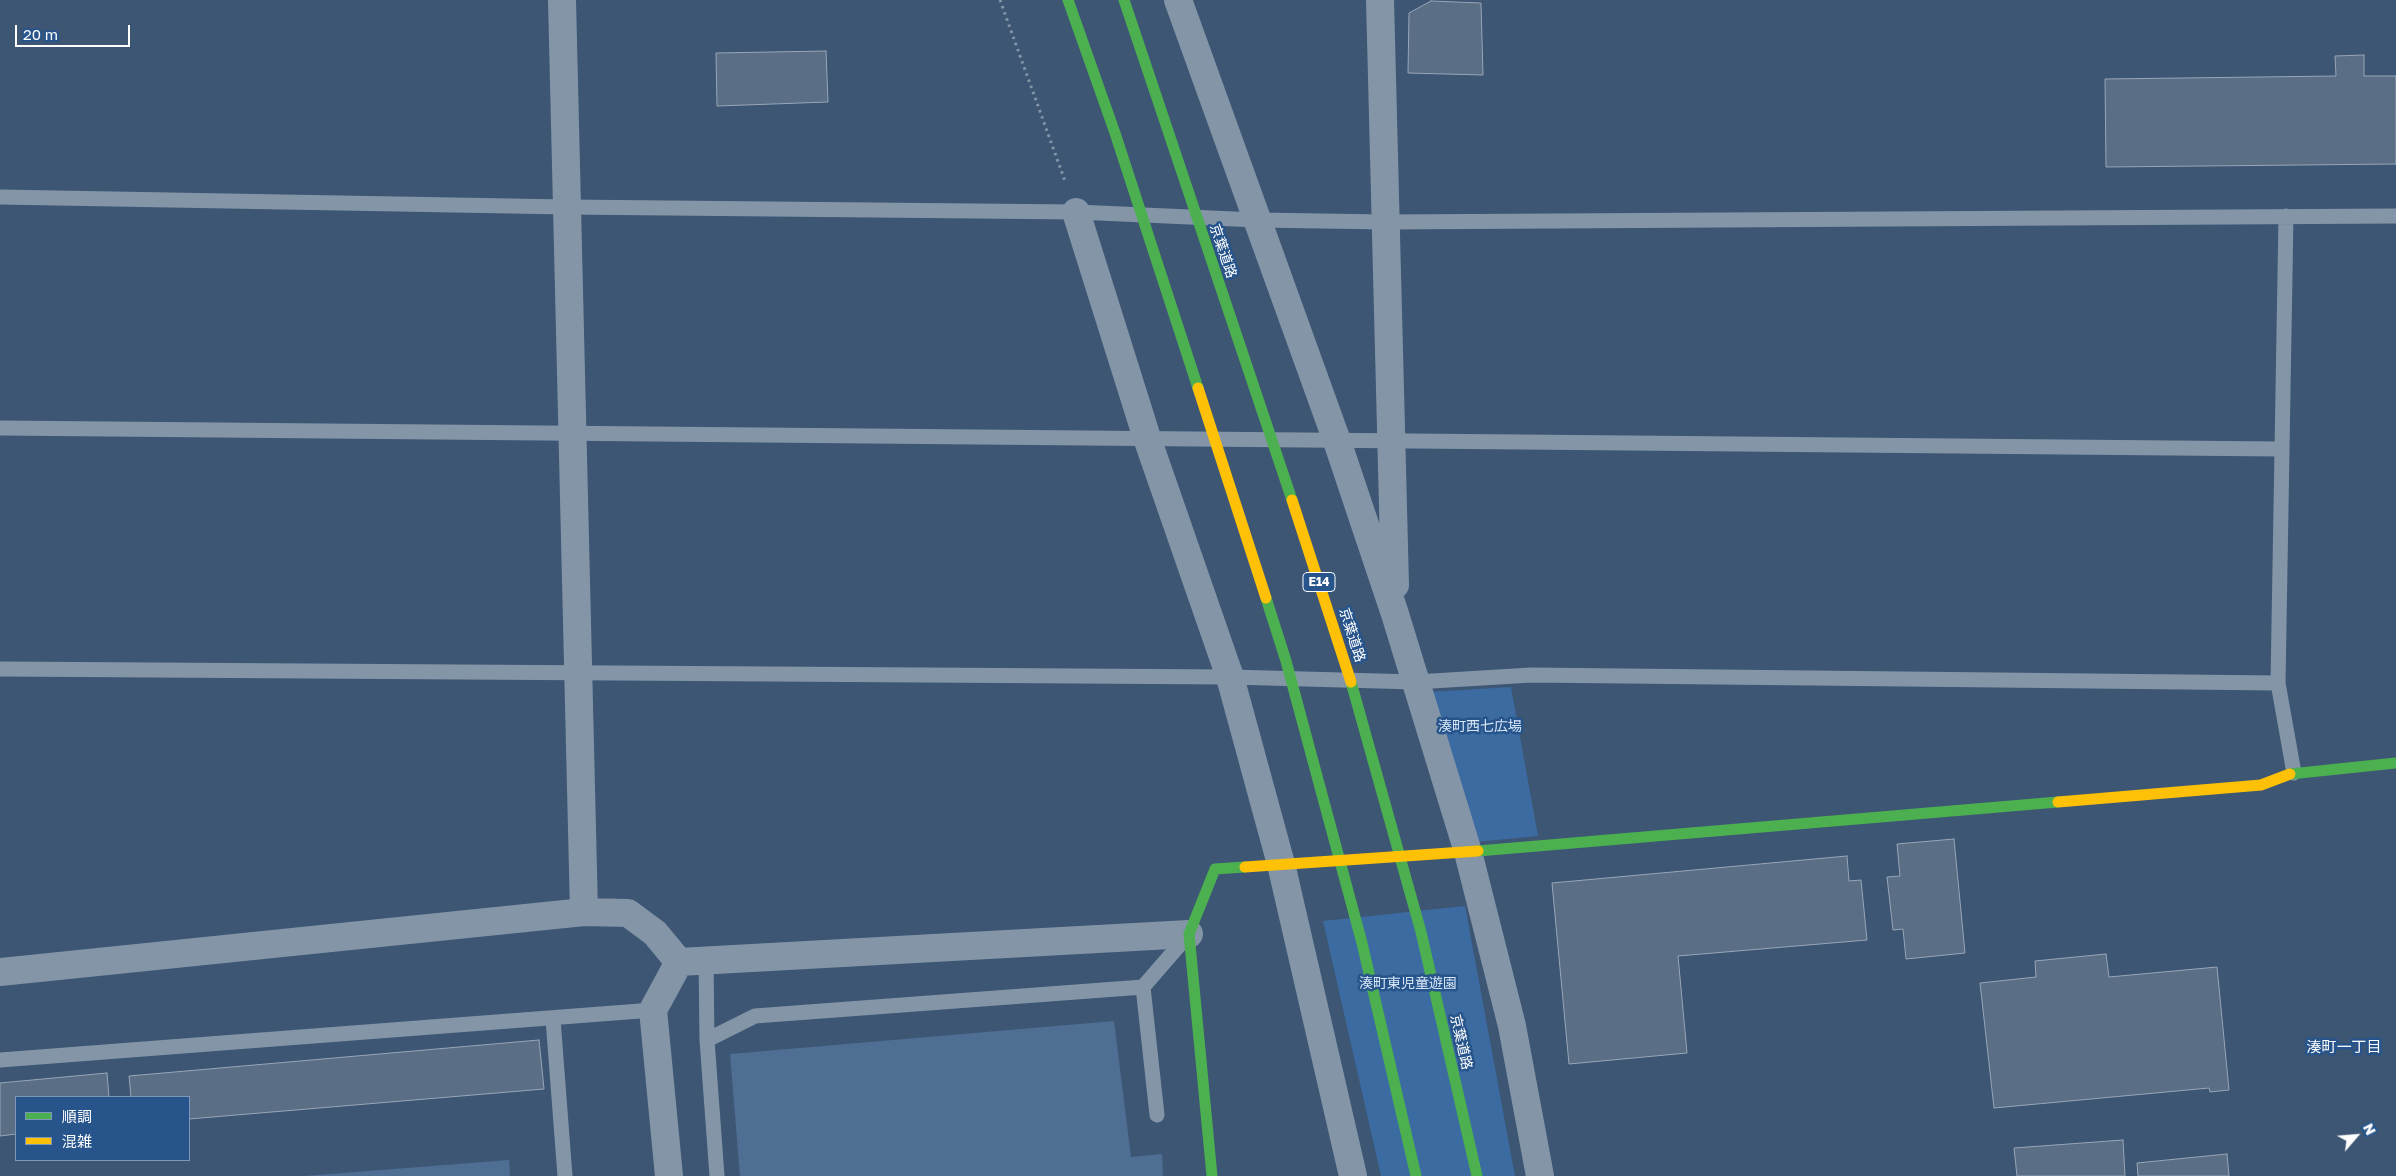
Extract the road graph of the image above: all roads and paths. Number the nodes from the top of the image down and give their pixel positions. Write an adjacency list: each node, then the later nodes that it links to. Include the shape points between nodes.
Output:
1 (562, 0): 8 (street)
2 (1000, 0): 9 (path)
3 (1068, 0): 46 (main road, via 1115,133 1286,660 1362,943)
4 (1124, 0): 47 (main road, 京葉道路 / E14, via 1342,649 1421,932)
5 (1178, 0): 12 (street)
6 (1380, 0): 13 (street)
7 (0, 197): 8 (lane)
8 (567, 207): 9 (lane); 15 (street)
9 (1076, 212): 12 (lane); 16 (street)
10 (2286, 216): 11 (lane); 13 (lane); 19 (lane)
11 (2396, 216)
12 (1258, 220): 13 (lane); 17 (street)
13 (1386, 222): 18 (street)
14 (0, 428): 15 (lane)
15 (573, 433): 16 (lane); 22 (street)
16 (1147, 438): 17 (lane); 23 (street)
17 (1337, 441): 18 (lane); 20 (street)
18 (1391, 441): 19 (lane); 20 (street)
19 (2281, 449): 25 (lane)
20 (1395, 614): 24 (street)
21 (0, 669): 22 (lane)
22 (579, 673): 23 (lane); 30 (street)
23 (1230, 677): 24 (lane); 29 (street)
24 (1416, 682): 25 (lane, via 1531,675); 28 (street)
25 (2278, 683): 27 (lane)
26 (2396, 763): 27 (main road)
27 (2294, 773): 28 (main road, via 2261,785)
28 (1468, 852): 29 (main road); 48 (street, via 1512,1026)
29 (1281, 864): 31 (main road, via 1215,869); 45 (street)
30 (584, 912): 33 (street, via 628,913 655,933); 34 (street)
31 (1189, 934): 32 (street); 35 (lane); 44 (main road)
32 (706, 961): 33 (street); 38 (lane)
33 (679, 962): 36 (street)
34 (0, 972)
35 (1143, 988): 38 (lane, via 755,1016); 40 (lane)
36 (654, 1010): 37 (lane); 42 (street)
37 (553, 1019): 39 (lane); 41 (lane)
38 (707, 1040): 43 (lane)
39 (0, 1060)
40 (1157, 1115)
41 (565, 1176)
42 (669, 1176)
43 (717, 1176)
44 (1212, 1176)
45 (1353, 1176)
46 (1416, 1176)
47 (1477, 1176)
48 (1540, 1176)

